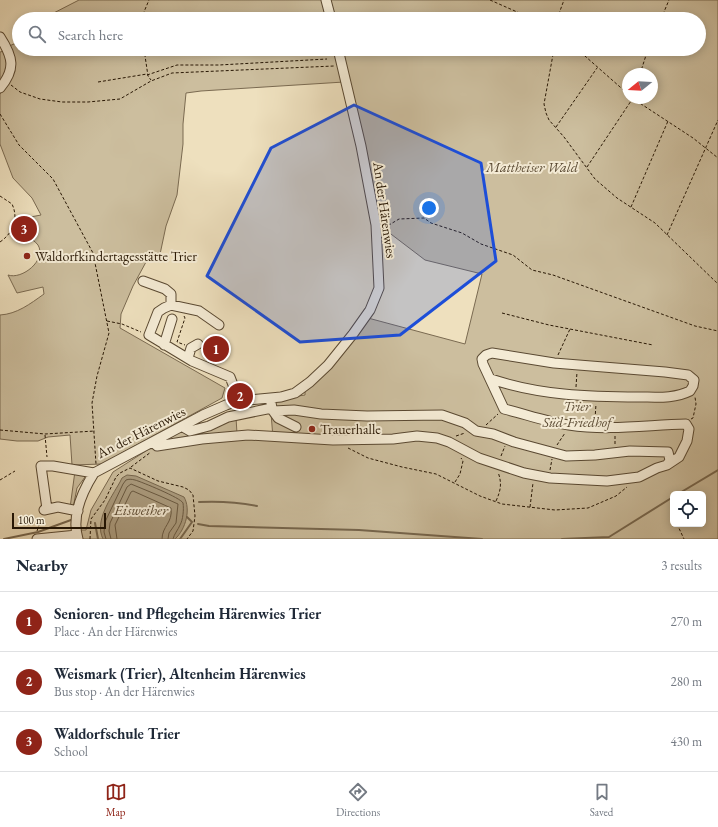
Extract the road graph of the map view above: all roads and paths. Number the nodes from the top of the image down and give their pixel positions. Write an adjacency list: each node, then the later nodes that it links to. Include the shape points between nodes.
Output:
1 (149, 0): 6 (path)
2 (326, 0): 7 (street)
3 (490, 0): 8 (path)
4 (564, 0): 9 (path)
5 (669, 0): 10 (path)
6 (144, 12)
7 (329, 12)
8 (517, 12)
9 (560, 12)
10 (664, 12)
11 (0, 37): 24 (street, via 12,62)
12 (145, 56): 21 (path)
13 (340, 56): 18 (street, An der Härenwies)
14 (553, 56): 31 (path, via 544,104 549,120)
15 (584, 56): 19 (path)
16 (646, 56): 20 (path)
17 (327, 59): 21 (path, via 177,65)
18 (342, 66): 22 (path, via 172,73); 37 (street, An der Härenwies, via 361,146)
19 (597, 68): 25 (path); 31 (path)
20 (642, 68)
21 (147, 74): 22 (path); 23 (path)
22 (151, 81): 24 (path, via 120,99 88,102 40,99)
23 (98, 82)
24 (3, 85)
25 (622, 89)
26 (629, 104): 34 (path)
27 (642, 104): 30 (path)
28 (0, 114): 46 (path, via 19,145 54,179 93,253)
29 (718, 120): 32 (path)
30 (668, 121): 32 (path); 36 (path)
31 (556, 128): 34 (path)
32 (706, 149): 33 (path); 38 (path)
33 (718, 158)
34 (587, 168): 36 (path, via 616,198)
35 (0, 196): 39 (path, via 12,204 15,216 13,228)
36 (631, 207): 38 (path, via 655,223)
37 (376, 235): 49 (path, via 392,221 424,218 431,224 462,233 481,244 513,255 532,270 553,275 695,326); 60 (street, An der Härenwies, via 379,288 370,310 328,365 310,382 295,393)
38 (667, 235): 41 (path)
39 (0, 242)
40 (143, 281): 42 (street, via 165,289 171,294)
41 (718, 284)
42 (171, 305): 47 (street, via 198,311); 50 (street, via 158,312)
43 (502, 313): 48 (path)
44 (172, 318): 51 (street)
45 (185, 318): 53 (path, via 177,342)
46 (107, 321): 50 (path); 70 (path, via 109,333 92,403)
47 (219, 325)
48 (570, 329): 52 (path); 55 (path)
49 (718, 331)
50 (149, 335): 51 (street)
51 (164, 344): 54 (street)
52 (653, 345)
53 (195, 346): 54 (street)
54 (188, 358): 61 (street, via 230,377)
55 (554, 363): 57 (street, via 492,353 482,359); 58 (street, via 688,375 694,380)
56 (577, 375): 59 (path)
57 (491, 379): 59 (street, via 515,387); 64 (street)
58 (690, 391): 59 (street, via 671,396); 65 (path, via 695,395 696,404 692,418)
59 (575, 395)
60 (270, 397): 61 (street, An der Härenwies); 63 (street)
61 (237, 401): 66 (street, An der Härenwies, via 203,415)
62 (596, 406): 68 (path)
63 (272, 409): 66 (street, via 228,417 190,431); 67 (street, via 278,418); 71 (street, via 367,416 442,415 465,423)
64 (504, 409): 68 (street, via 568,425); 71 (path)
65 (686, 424): 68 (street); 83 (street, via 689,429 687,441 679,457)
66 (183, 427): 76 (street, An der Härenwies)
67 (296, 427)
68 (595, 427)
69 (0, 430): 72 (path)
70 (95, 430): 72 (path); 88 (path)
71 (476, 431): 75 (path, via 462,434); 79 (street)
72 (44, 434): 84 (path)
73 (615, 435): 80 (path)
74 (563, 436): 79 (path)
75 (449, 442): 76 (street, via 417,436 333,440 248,435); 82 (street)
76 (155, 444): 85 (path); 88 (street, An der Härenwies)
77 (347, 447): 90 (path, via 368,458 436,474)
78 (504, 448): 82 (path)
79 (554, 450): 80 (street, via 566,456); 86 (path)
80 (614, 453): 83 (street, via 668,452 670,460)
81 (458, 454): 90 (path, via 463,461)
82 (497, 465): 83 (street, via 550,478 607,481 639,477); 93 (path, via 501,491)
83 (667, 465)
84 (49, 466): 88 (street); 95 (street, via 41,466)
85 (130, 468): 100 (path, via 116,477 105,500 91,519); 101 (path, via 158,481 189,490 193,495 195,516 192,531)
86 (550, 470)
87 (15, 471): 89 (path)
88 (95, 472): 96 (street, An der Härenwies, via 84,490)
89 (0, 480)
90 (455, 482): 93 (path)
91 (534, 482): 94 (path)
92 (628, 487): 94 (path, via 616,496 588,508)
93 (495, 502): 94 (path)
94 (529, 508)
95 (46, 509): 96 (street, via 58,507); 98 (path)
96 (78, 511): 99 (street, An der Härenwies)
97 (678, 527): 102 (path)
98 (37, 535): 99 (street)
99 (78, 537)
100 (90, 539)
101 (187, 539)
102 (684, 539)

